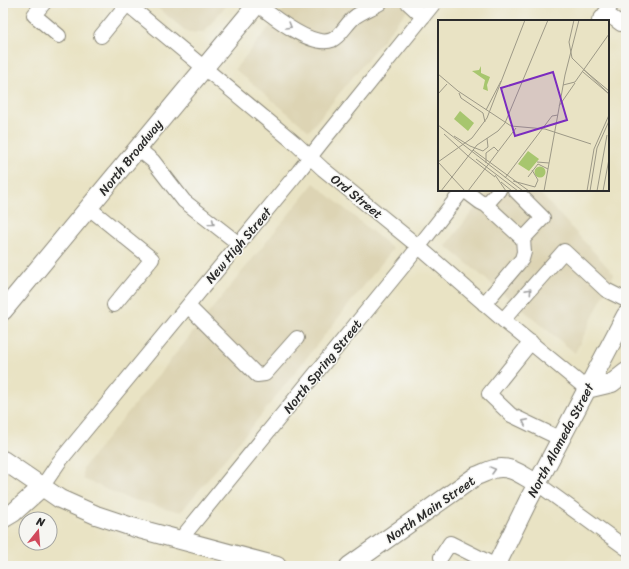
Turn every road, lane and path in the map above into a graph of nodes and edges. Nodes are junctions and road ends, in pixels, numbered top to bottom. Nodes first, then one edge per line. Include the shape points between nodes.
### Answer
1 (44, 3) edge
2 (127, 3) edge
3 (380, 3) edge
4 (408, 3) edge
5 (434, 3) edge
6 (257, 4) edge
7 (606, 12) edge
8 (423, 17) junction
9 (621, 24) dead end
10 (59, 36) dead end
11 (101, 36) dead end
12 (204, 68) junction
13 (138, 148) junction
14 (310, 157) junction
15 (462, 191) edge
16 (464, 191) edge
17 (498, 191) edge
18 (516, 191) edge
19 (486, 205) junction
20 (89, 208) junction
21 (523, 239) junction
22 (239, 244) junction
23 (419, 247) junction
24 (626, 300) edge
25 (114, 304) dead end
26 (484, 304) junction
27 (188, 306) junction
28 (3, 312) edge
29 (626, 315) edge
30 (503, 320) junction
31 (297, 338) dead end
32 (531, 342) junction
33 (626, 372) edge
34 (588, 389) junction
35 (560, 439) junction
36 (3, 460) edge
37 (538, 484) junction
38 (42, 487) junction
39 (3, 519) edge
40 (179, 541) junction
41 (626, 548) edge
42 (441, 558) dead end
43 (277, 566) edge
44 (349, 566) edge
45 (496, 566) edge

1 - 10 street via 34,15
2 - 11 street
2 - 12 street, Ord Street
6 -> 3 street via 310,39 325,42 333,39 356,16
4 - 8 street
5 - 8 street, New High Street
6 - 12 main road, North Broadway
7 - 9 street
8 - 14 street, New High Street
12 - 13 main road, North Broadway
12 - 14 street, Ord Street
13 - 20 main road, North Broadway
13 -> 22 street via 153,161 184,201
14 - 22 street, New High Street
14 - 23 street, Ord Street
15 - 23 street, North Spring Street
16 - 19 street
17 - 19 street
18 - 21 street via 543,218
19 - 21 street
20 - 25 street via 152,259
20 - 28 main road, North Broadway
21 - 26 street via 522,259
22 - 27 street, New High Street
23 - 26 street, Ord Street
23 - 40 street, North Spring Street
30 -> 24 street via 564,251 606,290
26 - 30 street, Ord Street
27 - 31 street via 257,375 265,374
27 - 38 street, New High Street via 59,462
29 - 34 main road, North Alameda Street
30 - 32 street, Ord Street
32 - 34 street, Ord Street
35 -> 32 street via 511,415 489,394
33 - 34 main road via 612,383
34 - 35 main road, North Alameda Street
35 - 37 main road, North Alameda Street
36 - 38 main road
37 - 41 street
44 -> 37 main road, North Main Street via 476,476 495,468 506,468
37 - 45 main road, North Alameda Street
38 - 39 main road
38 - 40 main road via 60,499 96,515
40 - 43 main road
42 - 45 street via 450,543

